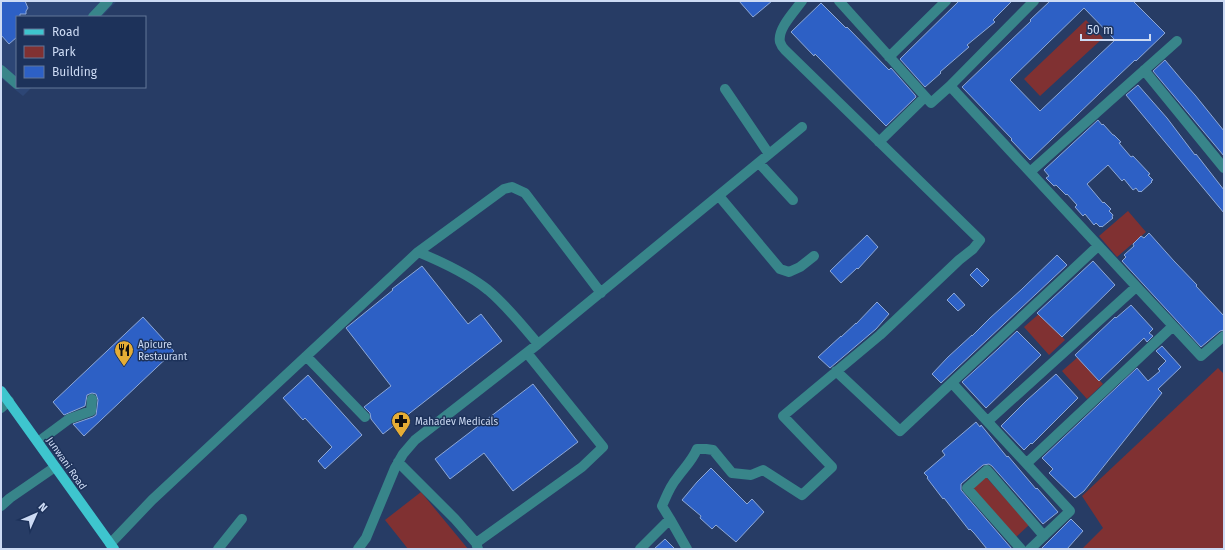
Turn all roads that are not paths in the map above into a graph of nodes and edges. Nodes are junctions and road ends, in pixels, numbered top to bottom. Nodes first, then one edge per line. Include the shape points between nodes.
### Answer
1 (108, 1) edge
2 (802, 1) edge
3 (839, 1) edge
4 (946, 1) edge
5 (1034, 1) edge
6 (94, 16) edge
7 (1177, 41) dead end
8 (889, 57) junction
9 (1, 70) edge
10 (1144, 70) junction
11 (16, 83) edge
12 (950, 86) junction
13 (725, 89) dead end
14 (925, 98) junction
15 (802, 127) dead end
16 (879, 142) junction
17 (769, 154) junction
18 (759, 163) junction
19 (1224, 168) edge
20 (1030, 172) junction
21 (719, 196) junction
22 (792, 200) dead end
23 (1098, 246) junction
24 (418, 252) junction
25 (814, 256) dead end
26 (1136, 286) junction
27 (601, 293) junction
28 (1173, 326) junction
29 (1224, 336) edge
30 (538, 344) junction
31 (527, 352) junction
32 (307, 357) junction
33 (836, 371) junction
34 (952, 382) junction
35 (1, 391) edge
36 (92, 399) dead end
37 (9, 401) junction
38 (1, 408) edge
39 (365, 417) dead end
40 (988, 422) junction
41 (38, 442) junction
42 (398, 462) junction
43 (1027, 463) junction
44 (55, 466) junction
45 (1, 506) edge
46 (242, 519) dead end
47 (670, 519) junction
48 (1044, 536) junction
49 (112, 546) edge
50 (477, 546) edge
51 (218, 549) edge
52 (358, 549) edge
53 (640, 549) edge
54 (687, 549) edge
55 (1021, 549) edge
56 (1030, 549) edge

1 - 6 street
2 - 16 street via 780,36 784,50
3 - 8 street
4 - 8 street
5 - 12 street
7 - 10 street
8 - 14 street
9 - 11 street
10 - 19 street
10 - 20 street
12 - 14 street via 931,103
12 - 20 street
13 - 17 street
14 - 16 street
15 - 17 street
16 - 33 street via 980,240 885,331
17 - 18 street
18 - 21 street
18 - 22 street
20 - 23 street
21 - 25 street via 780,269 789,272
21 - 27 street
23 - 26 street
23 - 34 street
24 - 27 street via 504,189 512,187 525,194
24 - 30 street via 443,262 487,290 512,313
24 - 32 street
26 - 28 street
26 - 40 street
27 - 30 street
28 - 29 street via 1201,356
28 - 43 street
30 - 31 street
31 - 42 street via 415,440
31 - 50 street via 602,447 582,467
32 - 39 street
32 - 49 street via 152,500
33 - 34 street via 900,431
33 - 47 street via 783,416 832,467 802,495 763,470 751,475 732,473 713,450 697,449 672,485 662,506
34 - 40 street
35 - 37 main road, Junwani Road
36 - 41 street via 93,412 69,419
37 - 38 street
37 - 41 main road, Junwani Road
40 - 43 street
41 - 44 main road, Junwani Road
42 - 50 street
42 - 52 street via 366,538
43 - 48 street via 1070,511
44 - 45 street
44 - 49 main road, Junwani Road
46 - 51 street
47 - 53 street
47 - 54 street
48 - 55 street via 987,470 967,488
48 - 56 street

